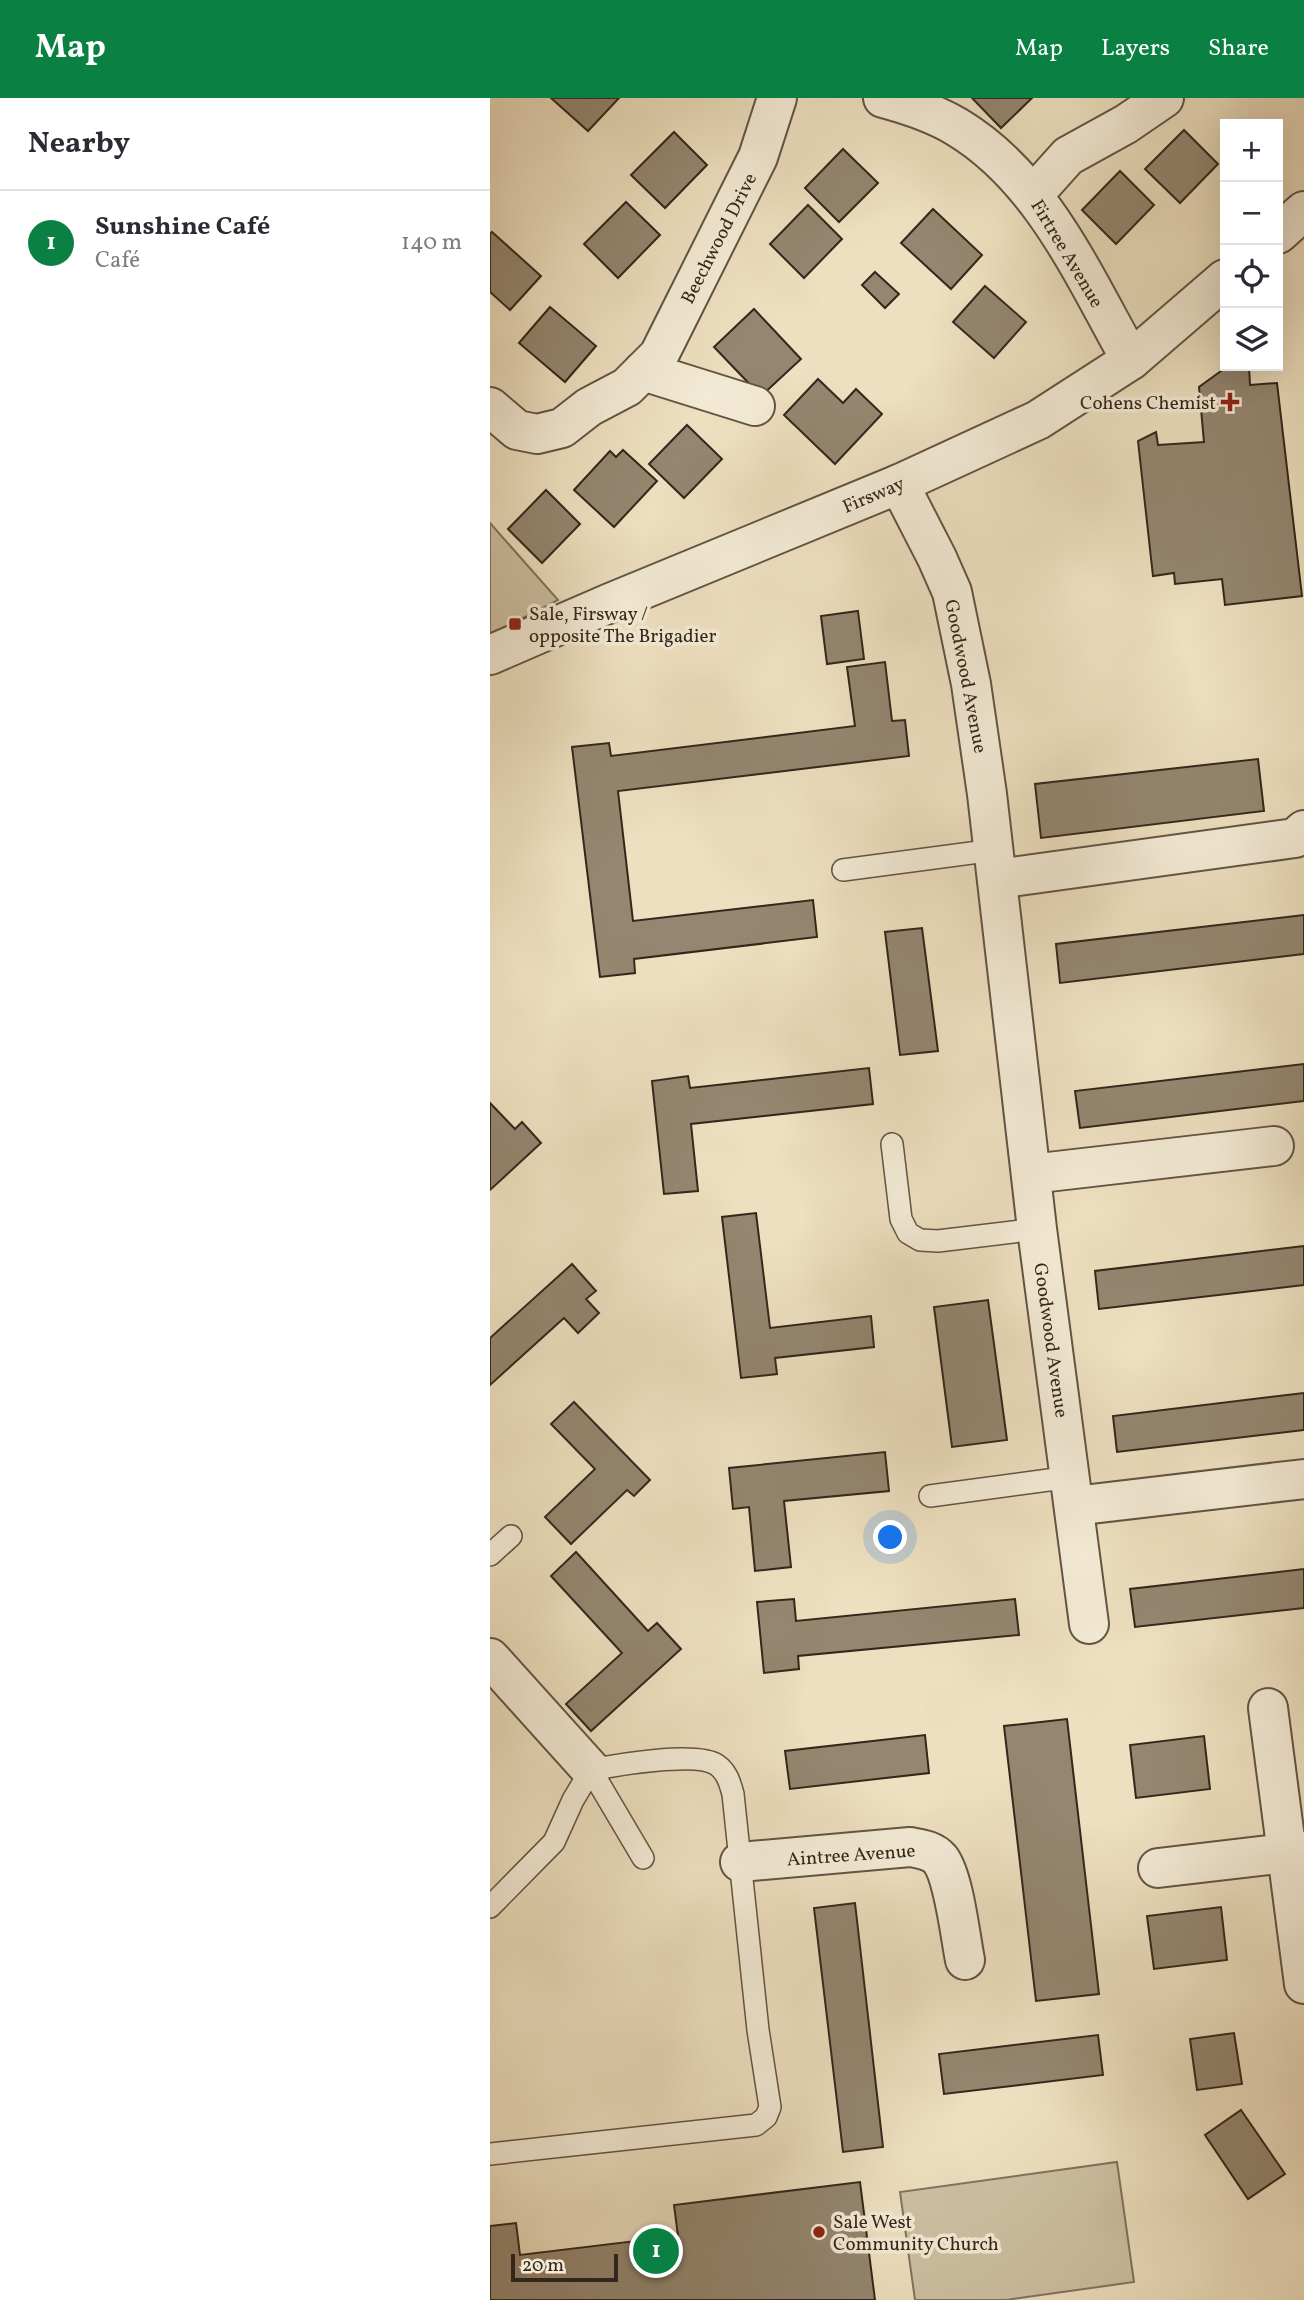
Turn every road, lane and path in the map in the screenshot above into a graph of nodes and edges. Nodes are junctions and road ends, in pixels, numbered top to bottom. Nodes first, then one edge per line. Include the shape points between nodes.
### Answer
1 (777, 98) edge
2 (883, 98) edge
3 (1153, 101) edge
4 (1033, 195) junction
5 (1304, 211) edge
6 (1283, 230) edge
7 (1220, 283) edge
8 (1131, 360) junction
9 (643, 371) junction
10 (755, 406) dead end
11 (490, 407) edge
12 (899, 484) junction
13 (490, 655) edge
14 (1304, 830) edge
15 (995, 864) junction
16 (843, 870) dead end
17 (892, 1144) dead end
18 (1274, 1146) dead end
19 (1031, 1174) junction
20 (1037, 1229) junction
21 (1304, 1479) edge
22 (1072, 1491) junction
23 (930, 1496) dead end
24 (511, 1536) dead end
25 (490, 1555) edge
26 (1089, 1624) dead end
27 (490, 1658) edge
28 (1268, 1708) dead end
29 (590, 1770) junction
30 (1295, 1852) edge
31 (643, 1858) dead end
32 (740, 1862) junction
33 (1158, 1868) dead end
34 (490, 1907) edge
35 (965, 1960) dead end
36 (1304, 1984) edge
37 (490, 2154) edge

1 - 9 street, Beechwood Drive via 758,158 659,355
2 - 4 street, Firtree Avenue via 918,108 958,128 994,155
3 - 4 street via 1126,124 1068,156
4 - 8 street, Firtree Avenue
5 - 6 street
7 - 8 street, Firsway
8 - 12 street, Firsway via 1038,420
9 - 10 street
9 - 11 street, Beechwood Drive via 627,387 562,428 537,434 517,430
12 - 13 street, Firsway
12 - 15 street, Goodwood Avenue via 952,592 971,684
14 - 15 street via 1295,838
15 - 16 lane
15 - 19 street, Goodwood Avenue
17 - 20 lane via 901,1219 908,1233 920,1240 938,1241
18 - 19 street
19 - 20 street, Goodwood Avenue
20 - 22 street, Goodwood Avenue
21 - 22 street
22 - 23 lane
22 - 26 street, Goodwood Avenue
24 - 25 lane
27 - 29 street
28 - 30 street
29 - 31 lane
29 - 32 lane via 687,1758 718,1766 728,1777 733,1794
29 - 34 lane via 554,1842
30 - 33 street
30 - 36 street
32 - 35 street, Aintree Avenue via 910,1847 927,1850 939,1858 948,1874
32 - 37 lane via 770,2107 766,2117 756,2125

